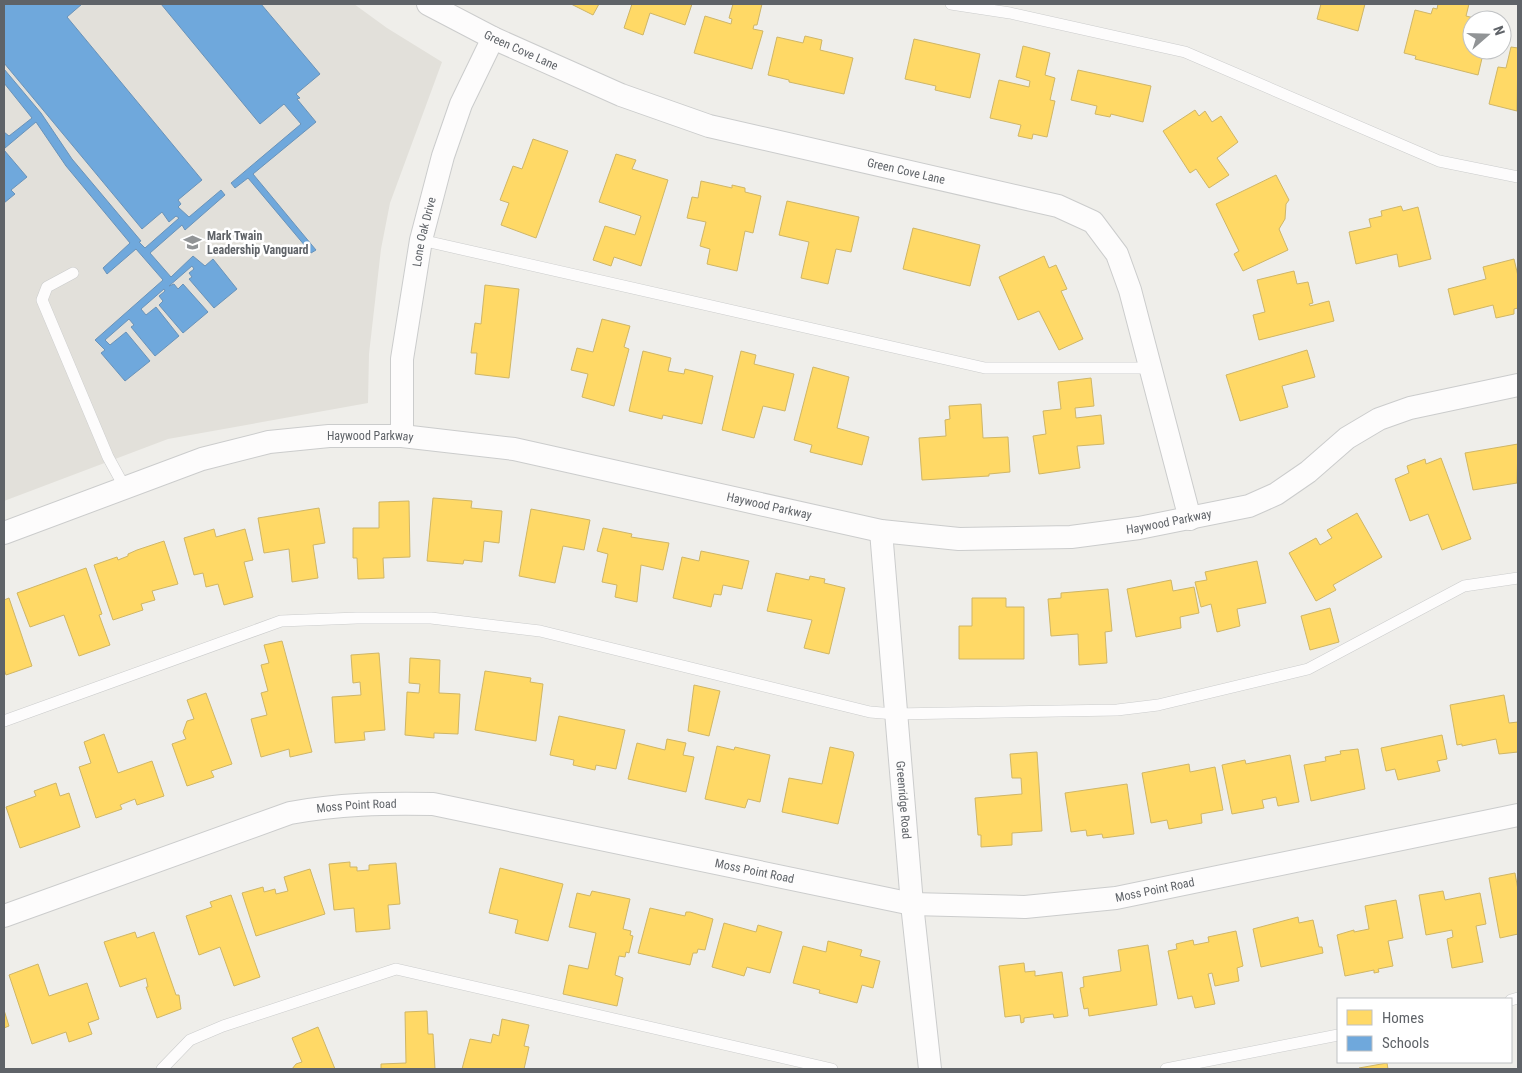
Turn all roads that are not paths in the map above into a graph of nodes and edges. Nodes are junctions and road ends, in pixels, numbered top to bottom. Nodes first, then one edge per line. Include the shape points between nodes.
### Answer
1 (428, 4) edge
2 (951, 4) edge
3 (493, 38) junction
4 (1518, 177) edge
5 (421, 240) junction
6 (73, 273) dead end
7 (1149, 368) junction
8 (1518, 385) edge
9 (402, 436) junction
10 (125, 488) junction
11 (1190, 519) junction
12 (881, 531) junction
13 (4, 533) edge
14 (1518, 578) edge
15 (895, 714) junction
16 (4, 721) edge
17 (1518, 815) edge
18 (912, 904) junction
19 (4, 916) edge
20 (1337, 1036) edge
21 (162, 1069) edge
22 (832, 1069) edge
23 (930, 1069) edge
24 (1166, 1069) edge

1 - 3 street, Green Cove Lane
2 - 4 lane via 1010,13 1185,52 1438,161
3 - 5 street, Lone Oak Drive via 461,104 443,156
3 - 7 street, Green Cove Lane via 621,95 709,126 1058,206 1092,222 1117,254 1130,290
5 - 7 lane via 985,368
5 - 9 street, Lone Oak Drive via 402,359
6 - 10 lane via 47,287 42,300 108,457
7 - 11 street, Green Cove Lane
8 - 11 street, Haywood Parkway via 1410,408 1379,419 1347,438 1308,472 1276,494 1249,506
9 - 10 street, Haywood Parkway via 329,436 269,442 202,459
9 - 12 street, Haywood Parkway via 514,449
10 - 13 street, Haywood Parkway
11 - 12 street, Haywood Parkway via 1071,537 959,539
12 - 15 street, Greenridge Road
14 - 15 lane via 1464,586 1308,669 1158,705 1117,710
15 - 16 lane via 870,712 540,631 430,618 357,618 281,622
15 - 18 street, Greenridge Road
17 - 18 street, Moss Point Road via 1116,898 1026,907
18 - 19 street, Moss Point Road via 481,813 433,804 384,803 328,806 290,813
18 - 23 street, Greenridge Road
20 - 24 lane
21 - 22 lane via 190,1040 396,969

